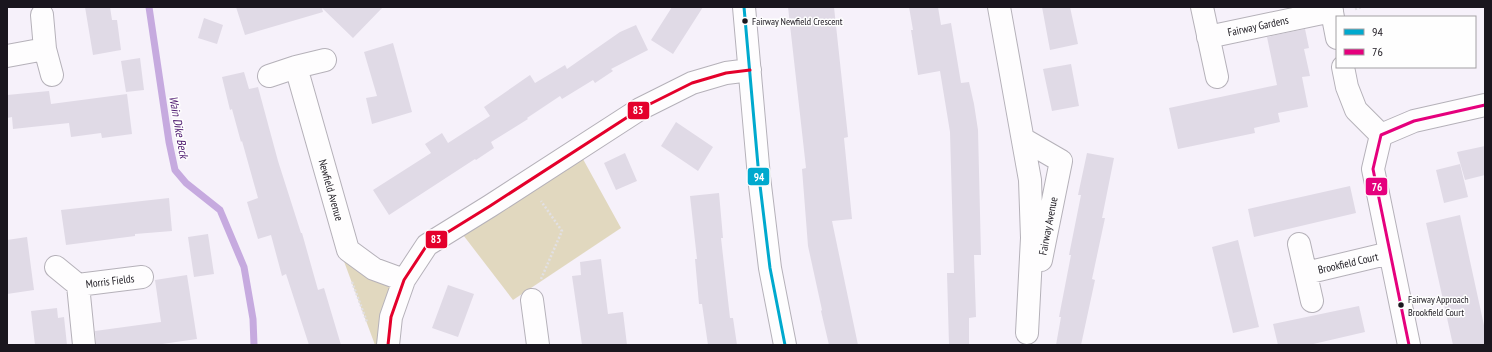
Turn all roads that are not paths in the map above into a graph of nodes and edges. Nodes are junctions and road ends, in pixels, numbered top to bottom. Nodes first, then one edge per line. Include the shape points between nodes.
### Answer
1 (744, 7) edge
2 (999, 7) edge
3 (1202, 7) edge
4 (1331, 9) edge
5 (42, 15) dead end
6 (1336, 33) edge
7 (1208, 37) junction
8 (45, 49) junction
9 (7, 56) edge
10 (325, 60) dead end
11 (296, 67) junction
12 (1343, 68) edge
13 (750, 70) junction
14 (52, 75) dead end
15 (269, 76) dead end
16 (1218, 77) dead end
17 (1485, 105) edge
18 (1381, 135) junction
19 (1023, 139) junction
20 (1299, 244) dead end
21 (1390, 253) junction
22 (56, 267) dead end
23 (1306, 273) junction
24 (142, 277) dead end
25 (404, 280) junction
26 (78, 285) junction
27 (532, 300) road end
28 (1312, 300) dead end
29 (1026, 339) edge
30 (84, 345) edge
31 (388, 345) edge
32 (538, 345) edge
33 (785, 345) edge
34 (1409, 345) edge

1 - 13 street
2 - 19 street, Fairway Avenue
3 - 7 street
4 - 6 street
4 - 7 street, Fairway Gardens
5 - 8 street
7 - 16 street
8 - 9 street
8 - 14 street
10 - 11 street
11 - 15 street
11 - 25 street, Newfield Avenue via 348,250 374,269
12 - 18 street via 1356,110
13 - 25 street via 726,73 692,83 640,109 427,244
13 - 33 street via 770,268
17 - 18 street via 1414,121
18 - 21 street via 1373,169
19 - 29 street, Fairway Avenue via 1030,180 1032,231
19 - 29 street, Fairway Avenue via 1061,161
20 - 23 street, Brookfield Court
21 - 23 street, Brookfield Court
21 - 34 street
22 - 26 street, Morris Fields
23 - 28 street, Brookfield Court
24 - 26 street, Morris Fields
25 - 31 street via 391,317
26 - 30 street, Morris Fields
27 - 32 street

